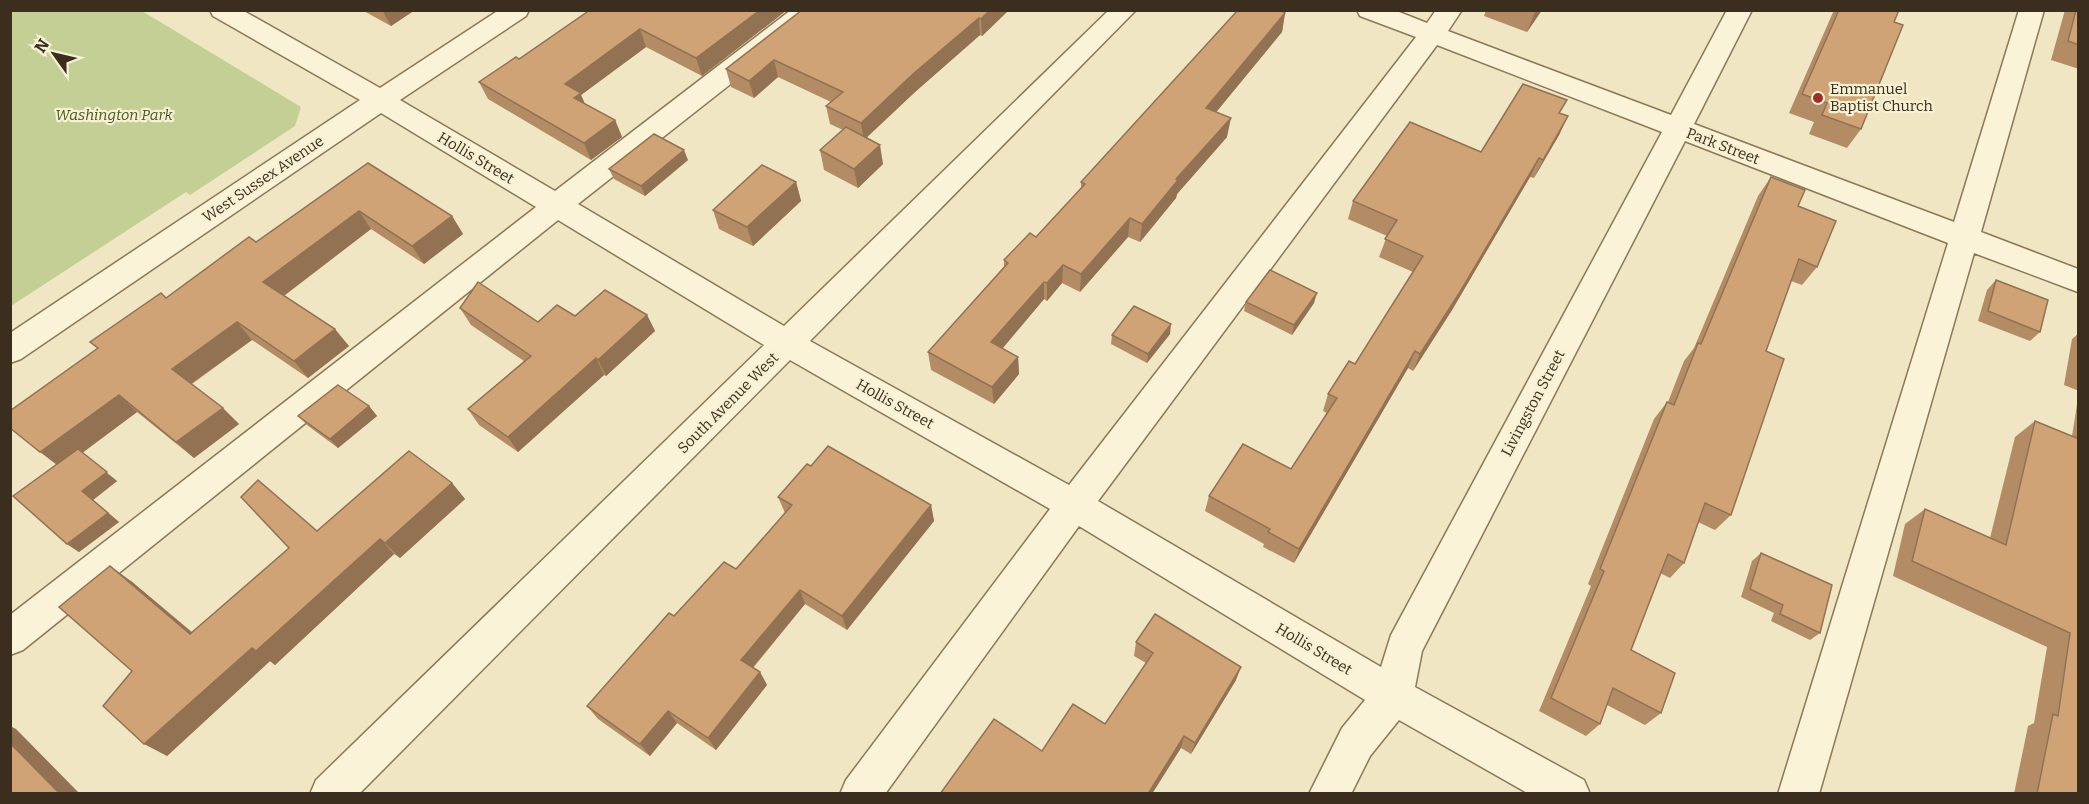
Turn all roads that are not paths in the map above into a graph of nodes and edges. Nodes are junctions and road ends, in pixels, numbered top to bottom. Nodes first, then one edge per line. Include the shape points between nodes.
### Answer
1 (517, 10) edge
2 (808, 10) edge
3 (1124, 10) edge
4 (1369, 10) edge
5 (1740, 10) edge
6 (2032, 10) edge
7 (228, 12) edge
8 (1441, 23) edge
9 (380, 100) junction
10 (1676, 129) junction
11 (556, 206) junction
12 (1966, 237) junction
13 (2079, 281) edge
14 (788, 344) junction
15 (10, 350) edge
16 (1074, 505) junction
17 (10, 638) edge
18 (1394, 696) junction
19 (330, 794) edge
20 (860, 794) edge
21 (1329, 794) edge
22 (1570, 794) edge
23 (1798, 794) edge

1 - 9 street, West Sussex Avenue
2 - 11 street
3 - 14 street, South Avenue West
4 - 8 street, Park Street
5 - 10 street, Livingston Street
6 - 12 street
7 - 9 street, Hollis Street
8 - 10 street, Park Street
8 - 16 street
9 - 11 street, Hollis Street
9 - 15 street, West Sussex Avenue
10 - 12 street, Park Street
10 - 18 street, Livingston Street via 1404,648
11 - 14 street, Hollis Street
11 - 17 street
12 - 13 street, Park Street
12 - 23 street
14 - 16 street, Hollis Street
14 - 19 street, South Avenue West
16 - 18 street, Hollis Street
16 - 20 street
18 - 21 street, Livingston Street via 1356,742
18 - 22 street, Hollis Street

